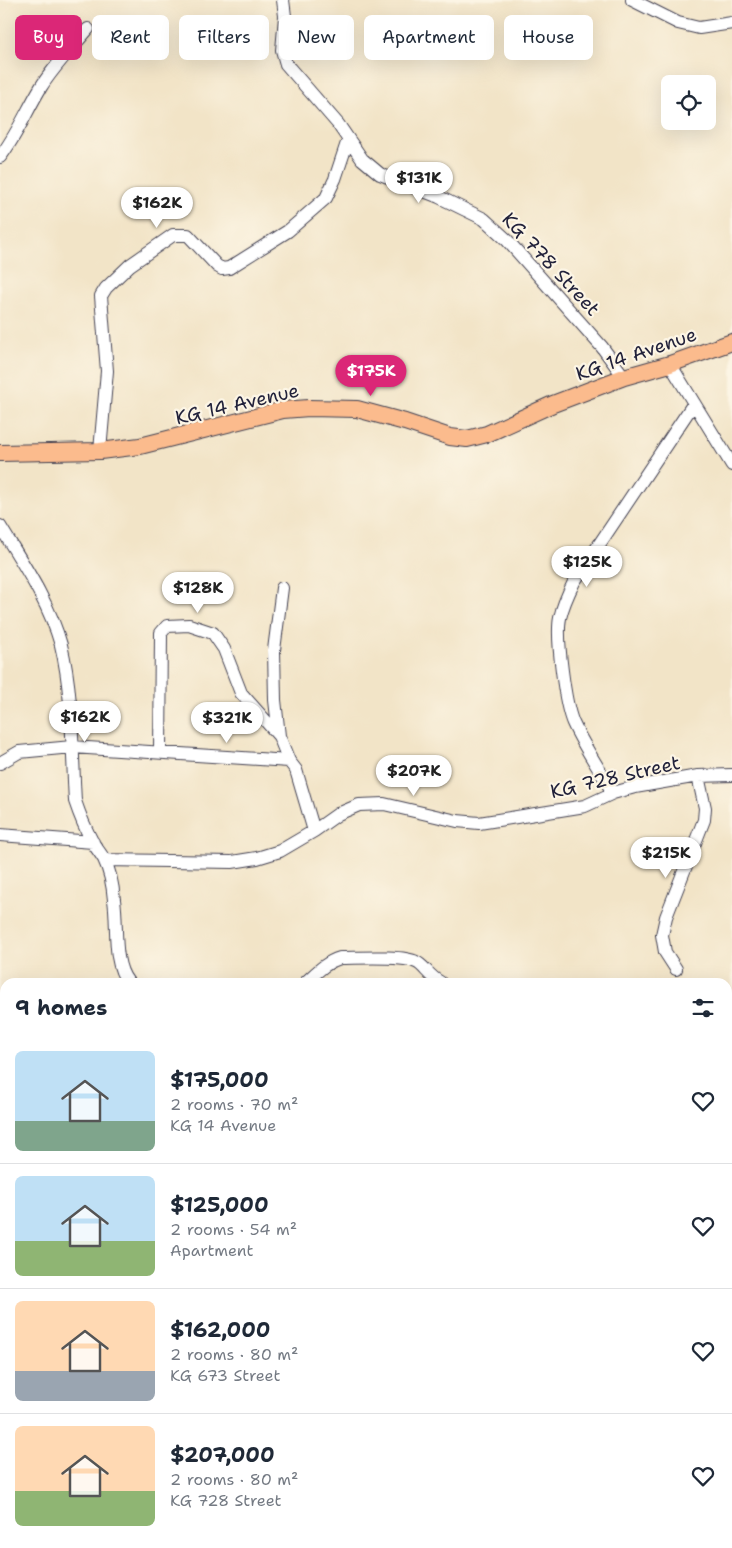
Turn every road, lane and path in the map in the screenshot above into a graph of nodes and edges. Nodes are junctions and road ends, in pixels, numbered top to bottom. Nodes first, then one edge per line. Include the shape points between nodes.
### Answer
1 (283, 0) edge
2 (632, 0) edge
3 (732, 23) edge
4 (88, 29) dead end
5 (348, 140) junction
6 (0, 157) edge
7 (732, 342) edge
8 (670, 364) junction
9 (624, 377) junction
10 (694, 403) junction
11 (100, 451) junction
12 (0, 453) edge
13 (732, 465) edge
14 (0, 526) edge
15 (282, 588) dead end
16 (278, 736) junction
17 (72, 747) junction
18 (160, 753) junction
19 (289, 761) junction
20 (0, 763) edge
21 (732, 775) edge
22 (698, 776) junction
23 (613, 793) junction
24 (314, 831) junction
25 (0, 835) edge
26 (93, 842) junction
27 (104, 860) junction
28 (676, 969) dead end
29 (124, 978) edge
30 (310, 978) edge
31 (433, 978) edge

1 - 5 street, KG 778 Street via 282,50 286,64 320,101
2 - 3 street via 678,23 699,28
4 - 6 street via 41,86 13,140
5 - 9 street, KG 778 Street via 362,159 380,174 484,219 596,340
5 - 11 street via 326,198 288,231 229,268 217,266 188,235 173,235 130,265 106,288 101,296 107,371
7 - 8 main road, KG 14 Avenue
8 - 9 main road, KG 14 Avenue
8 - 10 street
9 - 11 main road, KG 14 Avenue via 487,434 467,439 450,437 357,409 309,408 283,410 140,446
10 - 13 street
10 - 23 street via 574,582 564,600 559,620 559,646 572,722
11 - 12 main road, KG 14 Avenue
14 - 17 street via 36,587 61,644 68,680
15 - 16 street via 274,650
16 - 18 street via 241,693 224,649 213,633 189,625 167,626 161,633
16 - 19 street
17 - 18 street
17 - 20 street via 19,752
17 - 26 street via 75,801
18 - 19 street
19 - 24 street via 296,770
21 - 22 street, KG 728 Street
22 - 23 street, KG 728 Street
22 - 28 street via 705,808 704,820 666,917 662,936 665,952
23 - 24 street, KG 728 Street via 585,806 479,823 384,804 359,805 338,814
24 - 27 street, KG 728 Street via 280,851 232,862
25 - 26 street
26 - 27 street
27 - 29 street via 114,900 118,958
30 - 31 street via 332,960 340,958 411,960

